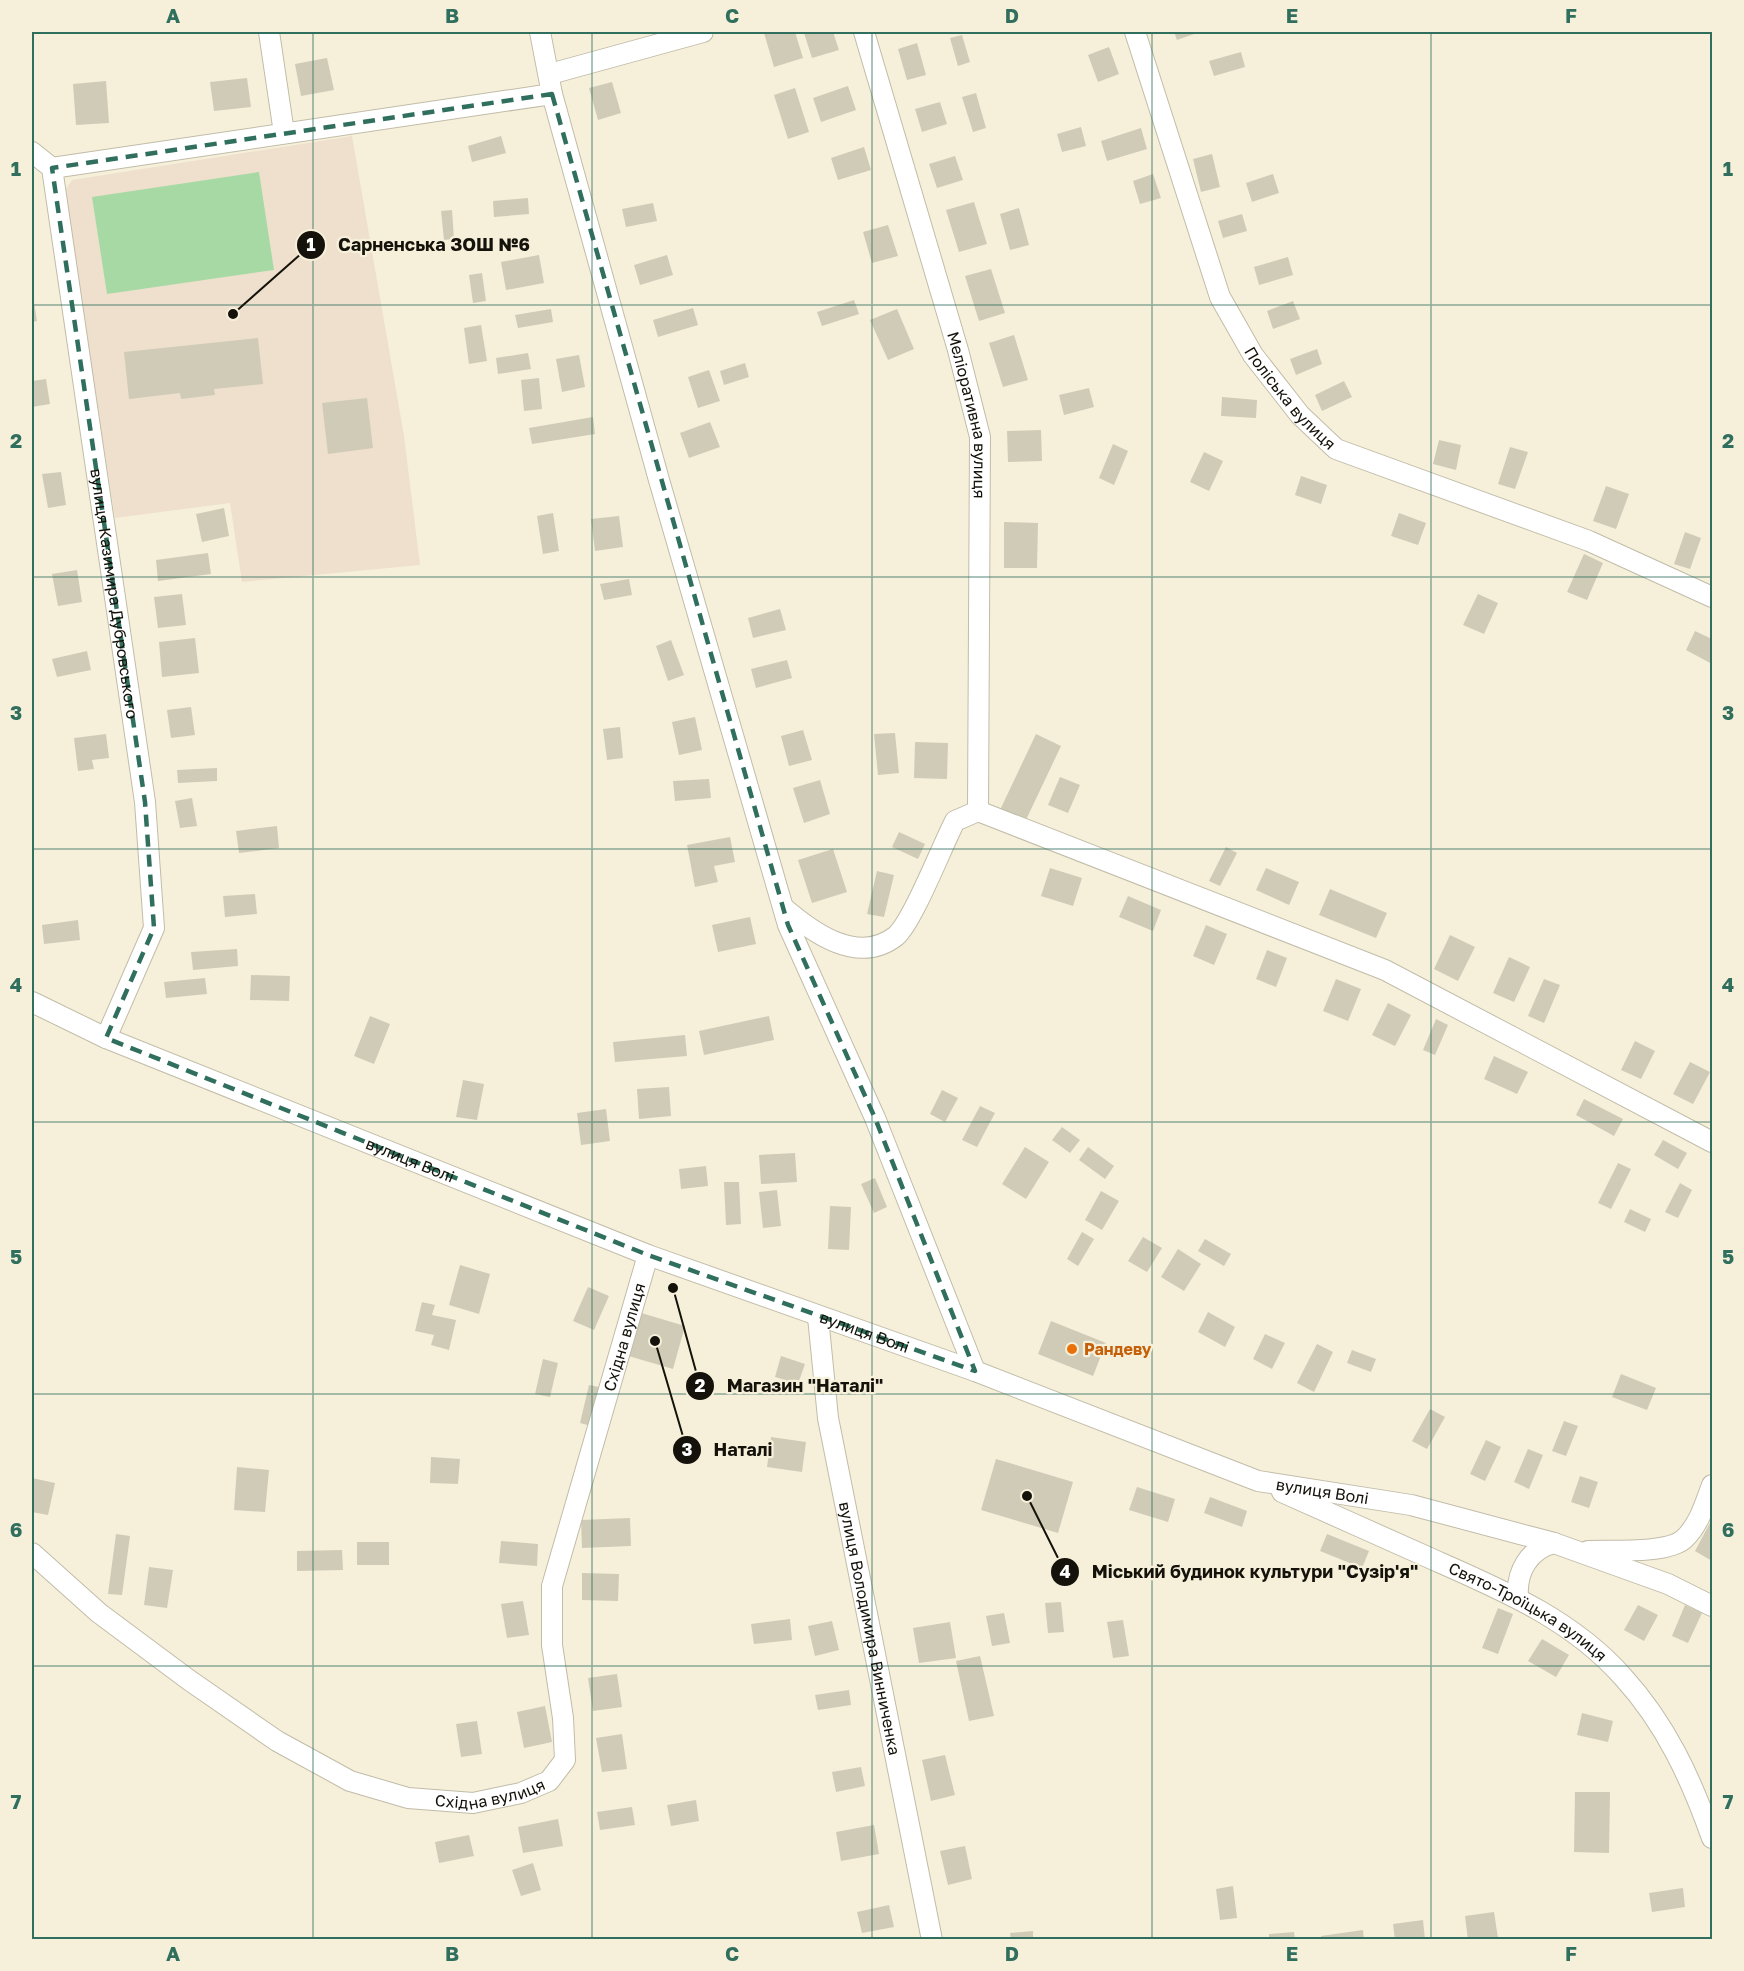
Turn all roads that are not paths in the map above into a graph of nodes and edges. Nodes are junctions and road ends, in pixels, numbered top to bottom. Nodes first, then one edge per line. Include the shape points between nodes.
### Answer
1 (269, 32) edge
2 (540, 32) edge
3 (704, 32) edge
4 (864, 32) edge
5 (1135, 32) edge
6 (550, 74) junction
7 (552, 94) junction
8 (284, 133) junction
9 (32, 152) edge
10 (52, 168) junction
11 (1713, 597) edge
12 (978, 811) junction
13 (783, 908) junction
14 (32, 1002) edge
15 (106, 1038) junction
16 (1713, 1142) edge
17 (648, 1255) junction
18 (818, 1317) junction
19 (975, 1371) junction
20 (1258, 1481) junction
21 (1713, 1485) edge
22 (1554, 1543) junction
23 (1576, 1551) junction
24 (32, 1553) edge
25 (1518, 1597) junction
26 (1713, 1606) edge
27 (1713, 1838) edge
28 (932, 1940) edge

1 - 8 street
2 - 6 street
3 - 6 street
4 - 12 street, Меліоративна вулиця via 980,437
5 - 11 street, Поліська вулиця via 1220,297 1252,355 1300,415 1336,449 1589,541
6 - 7 street
7 - 8 street
7 - 13 street
8 - 10 street
9 - 10 street
10 - 15 street, вулиця Казимира Дубровського via 145,802 154,928
12 - 13 street via 955,821 909,917 895,936 872,946 854,947 810,930
12 - 16 street via 1385,970
13 - 19 street via 875,1118
14 - 15 street, вулиця Волі
15 - 17 street, вулиця Волі
17 - 18 street, вулиця Волі
17 - 24 street, Східна вулиця via 552,1586 552,1645 565,1761 549,1781 521,1793 473,1803 408,1798 350,1780 277,1741 189,1680 99,1613
18 - 19 street, вулиця Волі
18 - 28 street, вулиця Володимира Винниченка via 828,1418
19 - 20 street, вулиця Волі
20 - 22 street, вулиця Волі via 1411,1505
20 - 25 street, Свято-Троїцька вулиця
21 - 23 street via 1696,1524 1683,1540 1661,1548
22 - 23 street, вулиця Волі
22 - 25 street via 1539,1547 1521,1570
23 - 26 street, вулиця Волі via 1668,1584
25 - 27 street, Свято-Троїцька вулиця via 1580,1637 1623,1676 1660,1725 1692,1780

